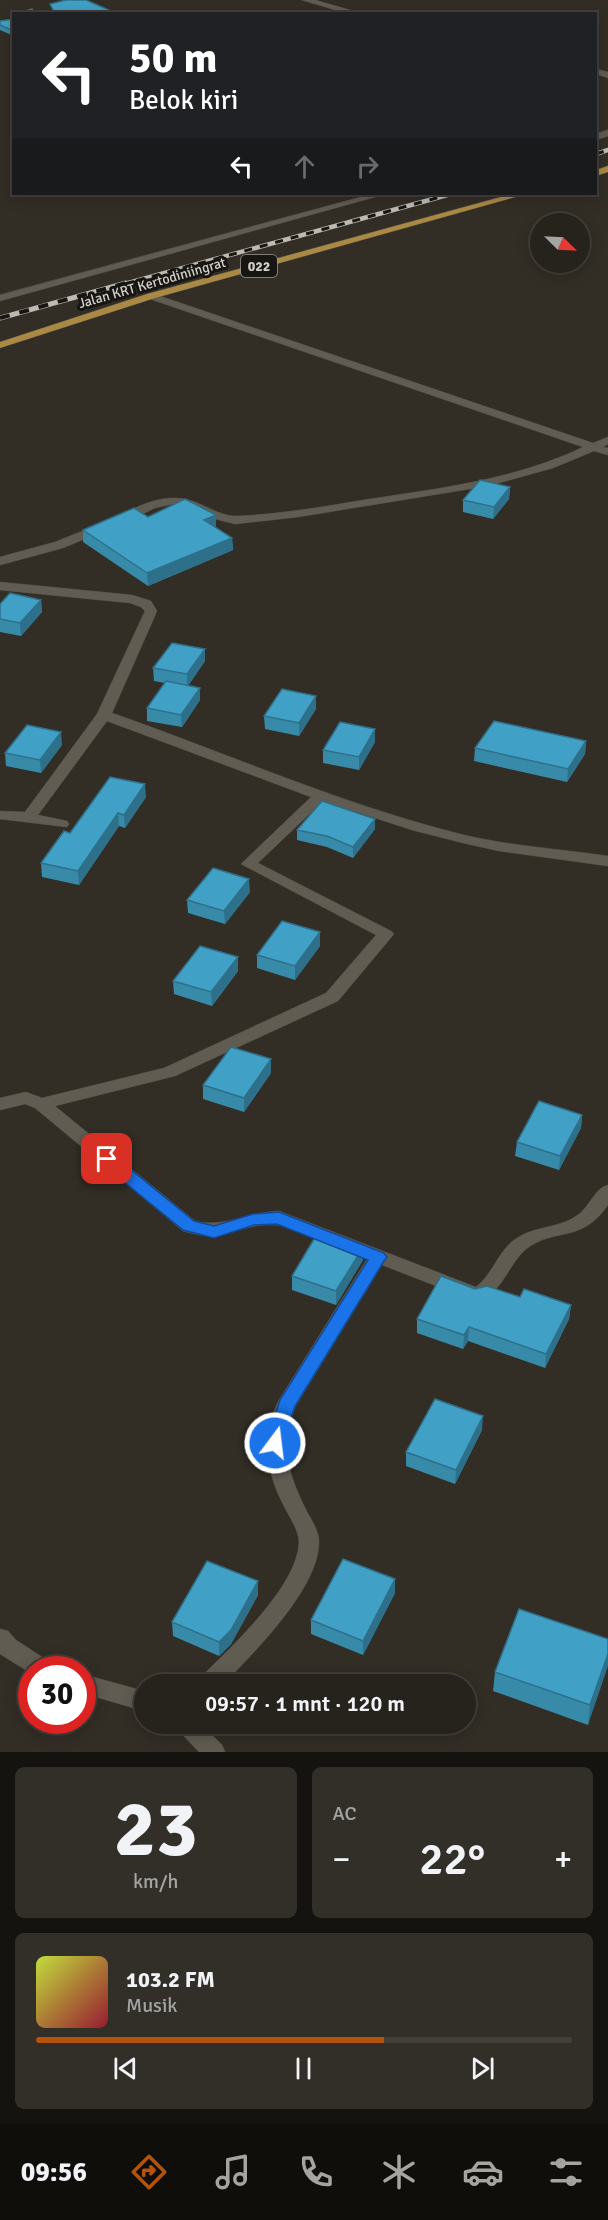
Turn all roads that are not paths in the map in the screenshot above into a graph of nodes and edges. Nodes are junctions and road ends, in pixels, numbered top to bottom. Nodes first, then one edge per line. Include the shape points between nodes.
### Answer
1 (306, 0) edge
2 (352, 12) edge
3 (377, 195) edge
4 (517, 195) edge
5 (151, 296) junction
6 (0, 298) edge
7 (0, 345) edge
8 (608, 440) edge
9 (595, 447) junction
10 (608, 452) edge
11 (0, 561) edge
12 (0, 586) edge
13 (104, 715) junction
14 (321, 795) junction
15 (0, 815) edge
16 (29, 817) junction
17 (62, 824) dead end
18 (607, 859) edge
19 (0, 1104) edge
20 (41, 1104) junction
21 (608, 1191) edge
22 (378, 1257) junction
23 (0, 1638) edge
24 (22, 1656) edge
25 (219, 1674) edge
26 (96, 1687) edge
27 (134, 1698) edge
28 (197, 1734) edge
29 (214, 1752) edge

1 - 2 street
3 - 6 street
4 - 5 main road, Jalan KRT Kertodiniingrat / 022
5 - 7 main road, Jalan KRT Kertodiniingrat / 022
5 - 9 street
8 - 9 street
9 - 10 street
9 - 11 street via 500,480 281,515 226,519 182,501 155,504 59,545
12 - 13 street via 111,596 146,604 151,611 148,621
13 - 14 street via 195,745
13 - 16 street
14 - 18 street via 463,839
14 - 20 street via 248,864 386,934 332,997 169,1072
15 - 16 street
16 - 17 street
19 - 20 street via 27,1098
20 - 22 street via 189,1226 214,1232 253,1220 279,1218
21 - 22 street via 596,1211 581,1225 520,1245 482,1293 466,1291
22 - 25 street via 278,1424 276,1465 310,1542 303,1565 287,1596
23 - 24 street
26 - 27 street
28 - 29 street

